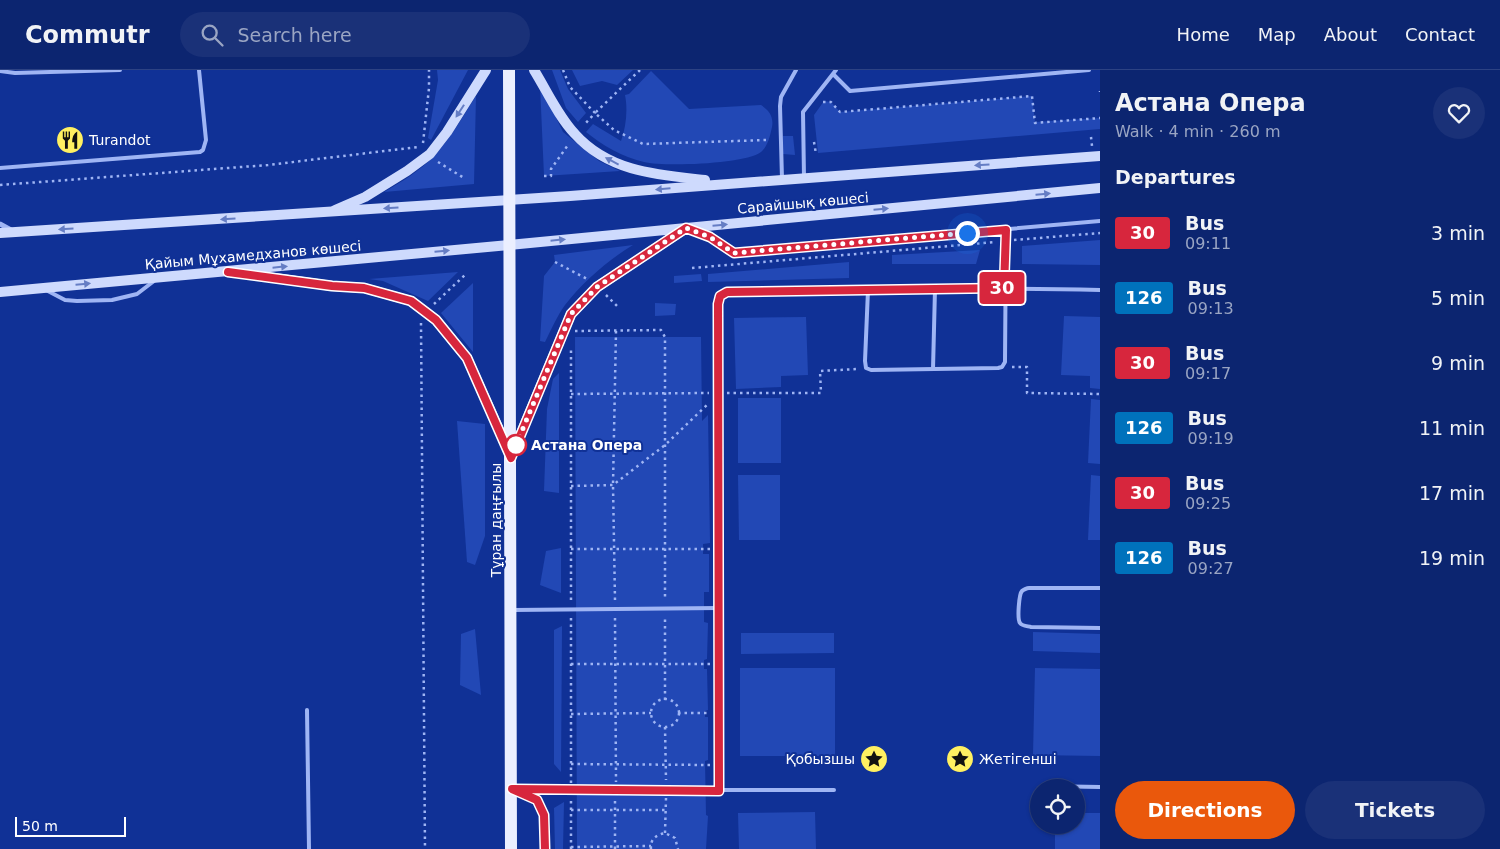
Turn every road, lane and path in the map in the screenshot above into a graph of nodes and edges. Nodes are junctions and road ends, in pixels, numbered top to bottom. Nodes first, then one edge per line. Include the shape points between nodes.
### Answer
1 (0, 70) edge
2 (120, 70) edge
3 (199, 70) edge
4 (429, 70) edge
5 (486, 70) edge
6 (509, 70) edge
7 (534, 70) edge
8 (563, 70) edge
9 (640, 70) edge
10 (796, 70) edge
11 (1089, 70) edge
12 (102, 71) edge
13 (835, 72) edge
14 (819, 108) dead end
15 (594, 113) junction
16 (1100, 118) edge
17 (581, 128) dead end
18 (571, 140) dead end
19 (766, 140) dead end
20 (814, 140) dead end
21 (816, 154) dead end
22 (1100, 156) edge
23 (433, 157) dead end
24 (0, 168) edge
25 (544, 176) dead end
26 (464, 178) dead end
27 (804, 178) junction
28 (782, 180) junction
29 (728, 183) junction
30 (0, 185) edge
31 (1100, 188) edge
32 (509, 200) junction
33 (327, 213) junction
34 (1100, 221) edge
35 (0, 224) edge
36 (686, 228) junction
37 (1006, 230) junction
38 (14, 232) junction
39 (0, 233) edge
40 (1100, 233) edge
41 (1006, 241) junction
42 (509, 245) junction
43 (555, 262) dead end
44 (692, 268) dead end
45 (228, 272) junction
46 (467, 273) dead end
47 (158, 277) junction
48 (589, 280) dead end
49 (42, 288) junction
50 (1004, 288) junction
51 (935, 289) junction
52 (868, 290) junction
53 (1100, 290) edge
54 (601, 291) dead end
55 (2, 294) edge
56 (432, 306) dead end
57 (618, 307) dead end
58 (421, 321) dead end
59 (616, 331) junction
60 (571, 332) dead end
61 (571, 341) dead end
62 (1002, 367) junction
63 (866, 368) junction
64 (933, 369) junction
65 (616, 393) junction
66 (718, 393) junction
67 (571, 394) junction
68 (665, 394) junction
69 (1100, 394) edge
70 (665, 445) junction
71 (511, 458) junction
72 (613, 485) junction
73 (571, 486) junction
74 (571, 549) junction
75 (616, 549) junction
76 (665, 549) junction
77 (719, 549) junction
78 (1100, 588) edge
79 (719, 608) junction
80 (616, 609) junction
81 (665, 609) junction
82 (511, 610) junction
83 (571, 610) junction
84 (1100, 628) edge
85 (571, 664) junction
86 (665, 664) junction
87 (719, 664) junction
88 (616, 665) junction
89 (665, 700) junction
90 (307, 710) dead end
91 (651, 713) junction
92 (678, 713) junction
93 (719, 713) junction
94 (571, 714) junction
95 (616, 714) junction
96 (571, 764) junction
97 (616, 764) junction
98 (719, 765) junction
99 (1085, 787) edge
100 (1100, 787) edge
101 (512, 789) junction
102 (571, 790) junction
103 (616, 790) junction
104 (834, 790) dead end
105 (719, 791) junction
106 (615, 809) junction
107 (571, 810) junction
108 (666, 810) dead end
109 (571, 848) edge
110 (615, 848) edge
111 (651, 848) edge
112 (309, 849) edge
113 (425, 849) edge
114 (511, 849) edge
115 (545, 849) edge
116 (678, 849) edge

1 - 12 lane via 15,73
2 - 12 lane
3 - 24 lane via 206,140 203,150
4 - 30 path via 422,147 268,166
5 -> 33 main road via 430,154 365,197
6 - 32 main road, Тұран даңғылы
29 -> 7 main road via 648,174 617,164 575,134
8 - 15 path via 570,87
9 - 15 path
10 - 28 lane via 781,97
11 - 13 lane via 850,91
13 - 27 lane via 803,112
14 - 16 path via 824,101 831,102 840,112 1032,96 1035,122
15 - 17 path
15 - 19 path via 614,130 643,144
18 - 25 path via 551,169 551,176
20 - 21 path
22 -> 27 main road, Сарайшық көшесі
23 - 26 path
27 - 28 main road, Сарайшық көшесі
28 - 29 main road, Сарайшық көшесі
29 -> 32 main road, Сарайшық көшесі
36 -> 31 main road, Сарайшық көшесі
32 -> 33 main road
32 - 42 main road, Тұран даңғылы
33 -> 38 main road
34 - 37 lane
35 - 38 street
36 - 37 lane via 710,237 734,253
42 -> 36 main road, Сарайшық көшесі
36 - 71 main road via 602,283 571,314
37 - 41 lane
38 - 39 main road
40 - 41 path
41 - 44 path
41 - 50 lane
45 -> 42 main road, Қайым Мұхамедханов көшесі
42 - 71 main road, Тұран даңғылы
43 - 48 path
45 - 47 main road, Қайым Мұхамедханов көшесі
45 - 71 main road via 364,288 411,301 436,320 467,358
46 - 56 path
49 -> 47 main road, Қайым Мұхамедханов көшесі
47 - 49 lane via 137,294 112,300 65,300
49 - 55 main road, Қайым Мұхамедханов көшесі
50 - 51 lane
50 - 53 lane
50 - 62 lane
51 - 52 lane
51 - 64 lane
52 - 63 lane
52 - 66 lane via 727,292 720,296
54 - 57 path
58 - 113 path
59 - 60 path
59 - 65 path
59 - 68 path via 661,330 664,333
61 - 67 path
62 - 64 lane
62 - 69 path via 1027,367 1027,393
63 - 64 lane
63 - 66 path via 820,371 821,393
65 - 67 path
65 - 68 path
65 - 72 path
66 - 68 path
66 - 70 path
66 - 77 lane
67 - 73 path
68 - 70 path
70 - 72 path
70 - 76 path
71 - 82 main road, Тұран даңғылы
72 - 73 path
72 - 75 path
73 - 74 path
74 - 75 path
74 - 83 path
75 - 76 path
75 - 80 path
76 - 77 path
76 - 81 path
77 - 79 lane
78 - 84 lane via 1022,590 1018,618 1024,626 1031,627
79 - 81 lane
79 - 87 lane
80 - 81 lane
80 - 83 lane
80 - 88 path
81 - 86 path
82 - 83 lane
82 - 101 main road, Тұран даңғылы
83 - 85 path
85 - 88 path
85 - 94 path
86 - 87 path
86 - 88 path
86 - 89 path
87 - 93 lane
88 - 95 path
89 - 91 path via 655,704
89 - 92 path via 674,704
90 - 112 lane
91 - 92 path via 655,723 665,727 674,723
91 - 95 path
92 - 93 path
93 - 98 lane
94 - 95 path
94 - 96 path
95 - 97 path
96 - 97 path
96 - 102 path
97 - 98 path
97 - 103 path
98 - 105 lane
99 - 100 lane
101 - 102 lane
101 - 114 main road, Тұран даңғылы
101 - 115 lane via 537,800 544,815
102 - 103 lane
102 - 107 path
103 - 105 lane
103 - 106 path
104 - 105 lane
106 - 107 path
106 - 108 path
106 - 110 path
107 - 109 path
109 - 110 path
110 - 111 path
111 - 116 path via 656,837 665,833 675,838

